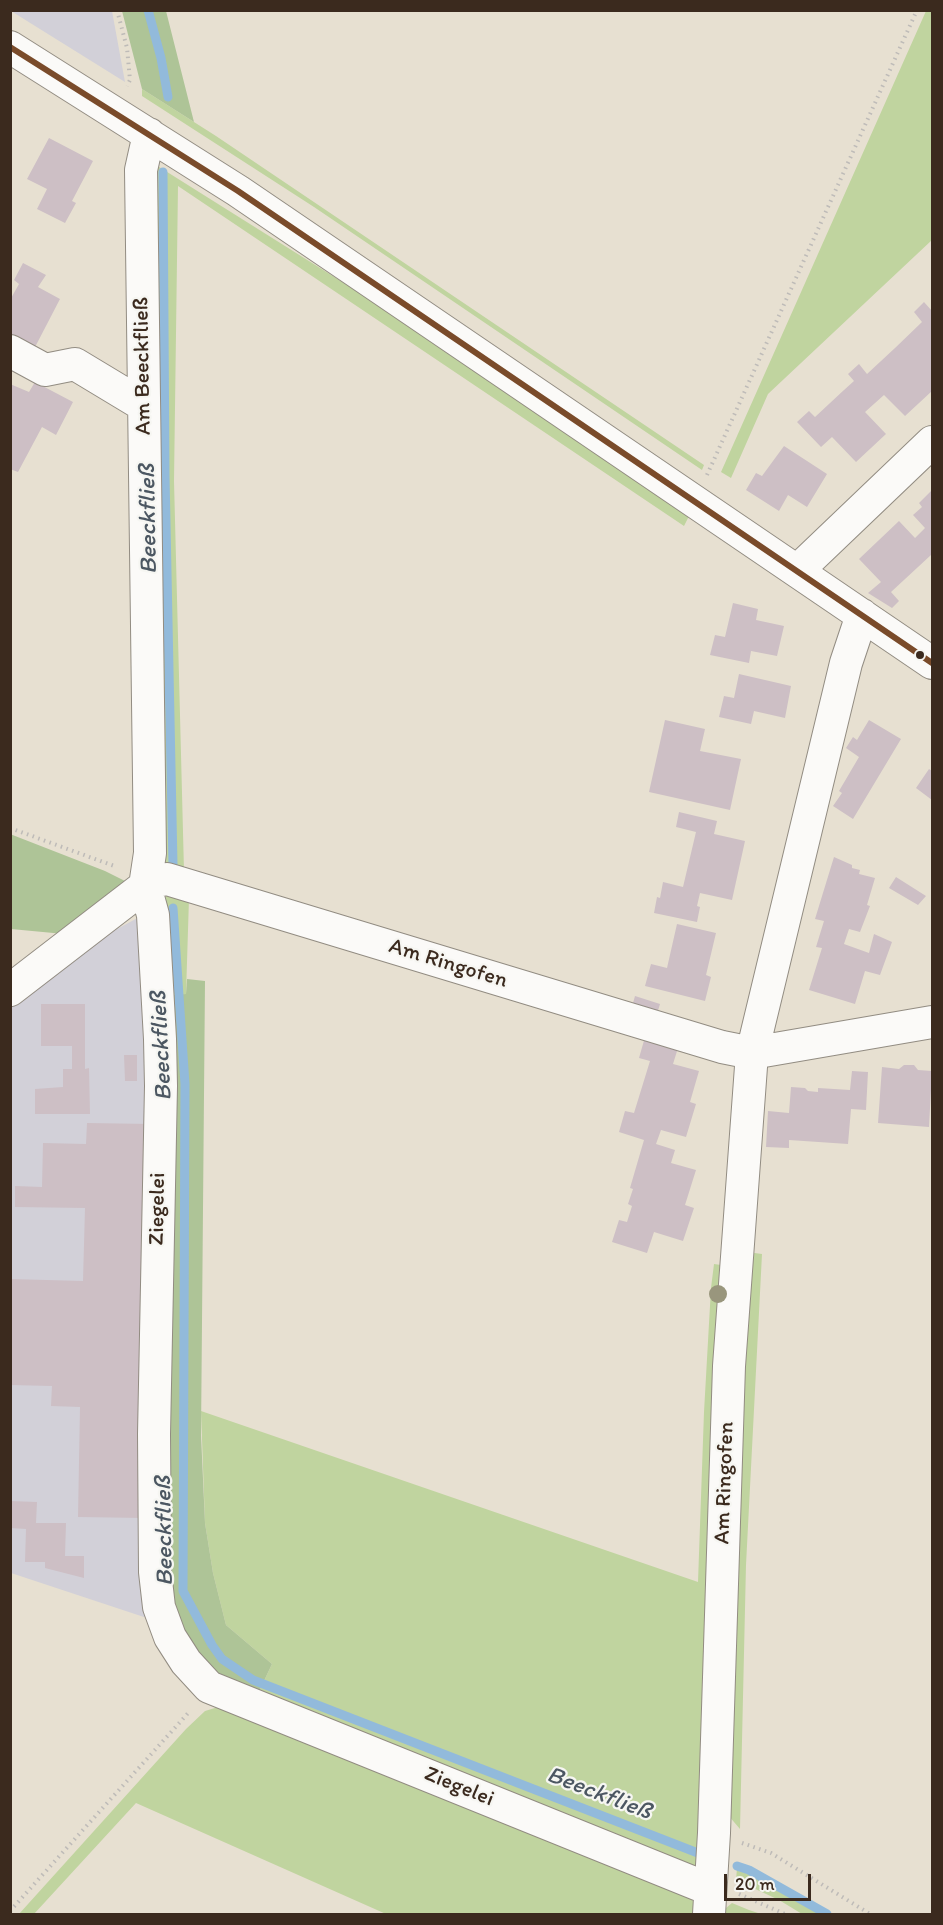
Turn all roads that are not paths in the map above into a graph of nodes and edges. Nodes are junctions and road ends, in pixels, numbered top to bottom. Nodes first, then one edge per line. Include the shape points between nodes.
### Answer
1 (10, 47) edge
2 (149, 134) junction
3 (10, 351) edge
4 (143, 405) junction
5 (933, 442) edge
6 (796, 571) junction
7 (862, 615) junction
8 (933, 663) edge
9 (145, 886) junction
10 (10, 990) edge
11 (933, 1023) edge
12 (752, 1053) junction
13 (709, 1902) edge

1 - 2 street
2 - 4 street, Am Beeckfließ via 141,170
2 - 6 street
3 - 4 street via 45,370 75,364
4 - 9 street, Am Beeckfließ via 150,853
5 - 6 street
6 - 7 street
7 - 8 street
7 - 12 street, Am Ringofen via 846,663
9 - 10 street
9 - 12 street, Am Ringofen via 167,879
9 - 13 street, Ziegelei via 153,915 161,1051 155,1572 159,1607 171,1637 208,1687
11 - 12 street, Am Ringofen
12 - 13 street, Am Ringofen via 729,1366

